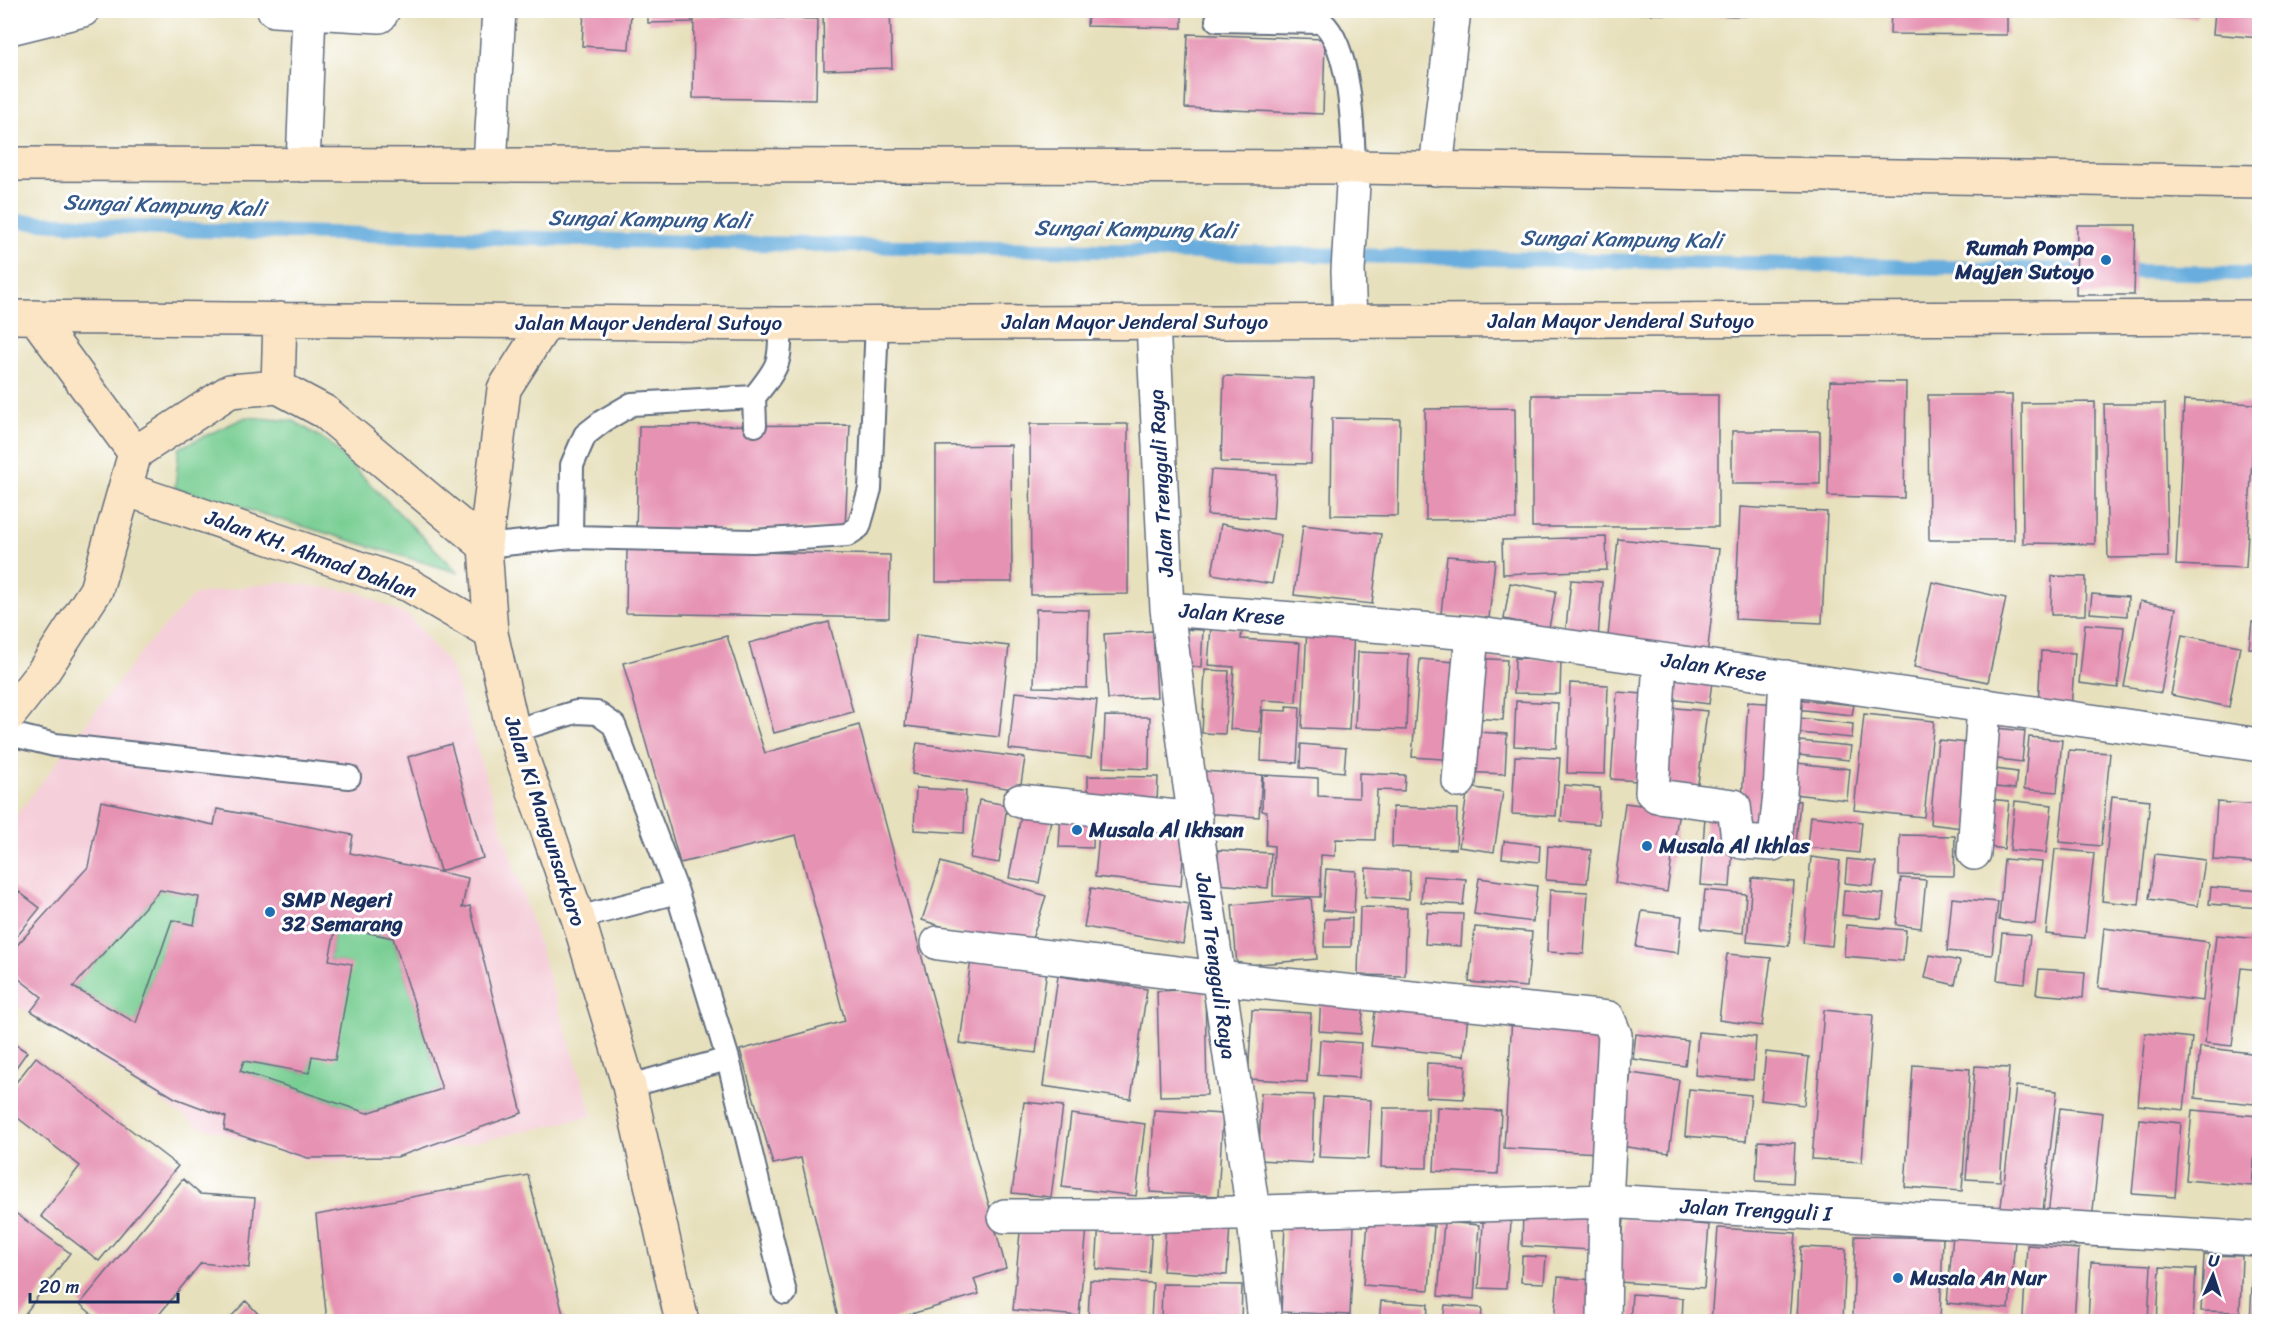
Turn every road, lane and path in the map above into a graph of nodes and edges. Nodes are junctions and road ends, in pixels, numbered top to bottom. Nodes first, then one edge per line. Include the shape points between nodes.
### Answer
1 (82, 10) edge
2 (274, 10) edge
3 (383, 10) edge
4 (499, 10) edge
5 (1454, 10) edge
6 (309, 12) junction
7 (1217, 20) dead end
8 (10, 28) edge
9 (10, 164) edge
10 (303, 165) junction
11 (490, 165) junction
12 (1354, 167) junction
13 (1436, 169) junction
14 (2259, 182) edge
15 (23, 317) edge
16 (2259, 317) edge
17 (280, 320) junction
18 (877, 322) junction
19 (1350, 322) junction
20 (546, 323) junction
21 (1153, 323) junction
22 (780, 324) junction
23 (278, 387) junction
24 (754, 397) junction
25 (755, 425) dead end
26 (135, 453) junction
27 (125, 489) junction
28 (571, 537) junction
29 (485, 546) junction
30 (1167, 609) junction
31 (491, 633) junction
32 (1472, 633) junction
33 (1660, 660) junction
34 (1785, 677) junction
35 (15, 700) edge
36 (1984, 705) junction
37 (513, 731) junction
38 (10, 734) edge
39 (2259, 745) edge
40 (350, 777) dead end
41 (1459, 781) dead end
42 (1020, 801) dead end
43 (1196, 819) junction
44 (1974, 853) dead end
45 (677, 892) junction
46 (578, 918) junction
47 (938, 944) dead end
48 (1218, 978) junction
49 (728, 1059) junction
50 (629, 1086) junction
51 (1606, 1201) junction
52 (1253, 1210) junction
53 (1005, 1216) dead end
54 (2259, 1239) edge
55 (785, 1293) dead end
56 (682, 1322) edge
57 (1265, 1322) edge
58 (1604, 1322) edge

1 - 8 street
2 - 6 street
3 - 6 street via 380,16
4 - 11 street
5 - 13 street
6 - 10 street
7 - 12 lane via 1322,22 1329,28 1352,110
9 - 10 main road
10 - 11 main road
11 - 12 main road
12 - 13 main road
12 - 19 street via 1348,272
13 - 14 main road
15 - 17 main road, Jalan Mayor Jenderal Sutoyo
15 - 26 main road
16 - 19 main road, Jalan Mayor Jenderal Sutoyo
17 - 20 main road, Jalan Mayor Jenderal Sutoyo
17 - 23 main road
18 - 21 main road, Jalan Mayor Jenderal Sutoyo
18 - 22 main road, Jalan Mayor Jenderal Sutoyo
18 - 28 lane via 870,489 859,527 847,535
19 - 21 main road, Jalan Mayor Jenderal Sutoyo
20 - 22 main road, Jalan Mayor Jenderal Sutoyo
20 - 29 main road, Jalan Ki Mangunsarkoro via 504,388
21 - 30 street, Jalan Trengguli Raya
22 - 24 lane via 781,354 777,368
23 - 26 main road via 230,390
23 - 29 main road via 325,412
24 - 25 lane
24 - 28 lane via 632,404 603,421 585,435 572,465
26 - 27 main road
27 - 31 main road, Jalan KH. Ahmad Dahlan via 409,585
27 - 35 main road via 96,590 43,672
28 - 29 lane
29 - 31 main road, Jalan Ki Mangunsarkoro
30 - 32 street, Jalan Krese
30 - 43 street, Jalan Trengguli Raya
31 - 37 main road, Jalan Ki Mangunsarkoro
32 - 33 street, Jalan Krese
32 - 41 street
33 - 34 street, Jalan Krese
33 - 34 street via 1652,792 1657,796 1734,806 1738,839 1742,842 1772,844 1774,839
34 - 36 street, Jalan Krese
36 - 39 street, Jalan Krese
36 - 44 street
37 - 45 lane via 576,712 597,713 614,725
37 - 46 main road, Jalan Ki Mangunsarkoro
38 - 40 lane via 55,745
42 - 43 street
43 - 48 street, Jalan Trengguli Raya
45 - 46 lane
45 - 49 lane
46 - 50 main road, Jalan Ki Mangunsarkoro
47 - 48 street
48 - 51 street via 1608,1018 1615,1035
48 - 52 street, Jalan Trengguli Raya
49 - 50 lane
49 - 55 lane
50 - 56 main road, Jalan Ki Mangunsarkoro
51 - 52 street, Jalan Trengguli I
51 - 54 street, Jalan Trengguli I
51 - 58 street
52 - 53 street, Jalan Trengguli I via 1136,1216
52 - 57 street, Jalan Trengguli Raya

